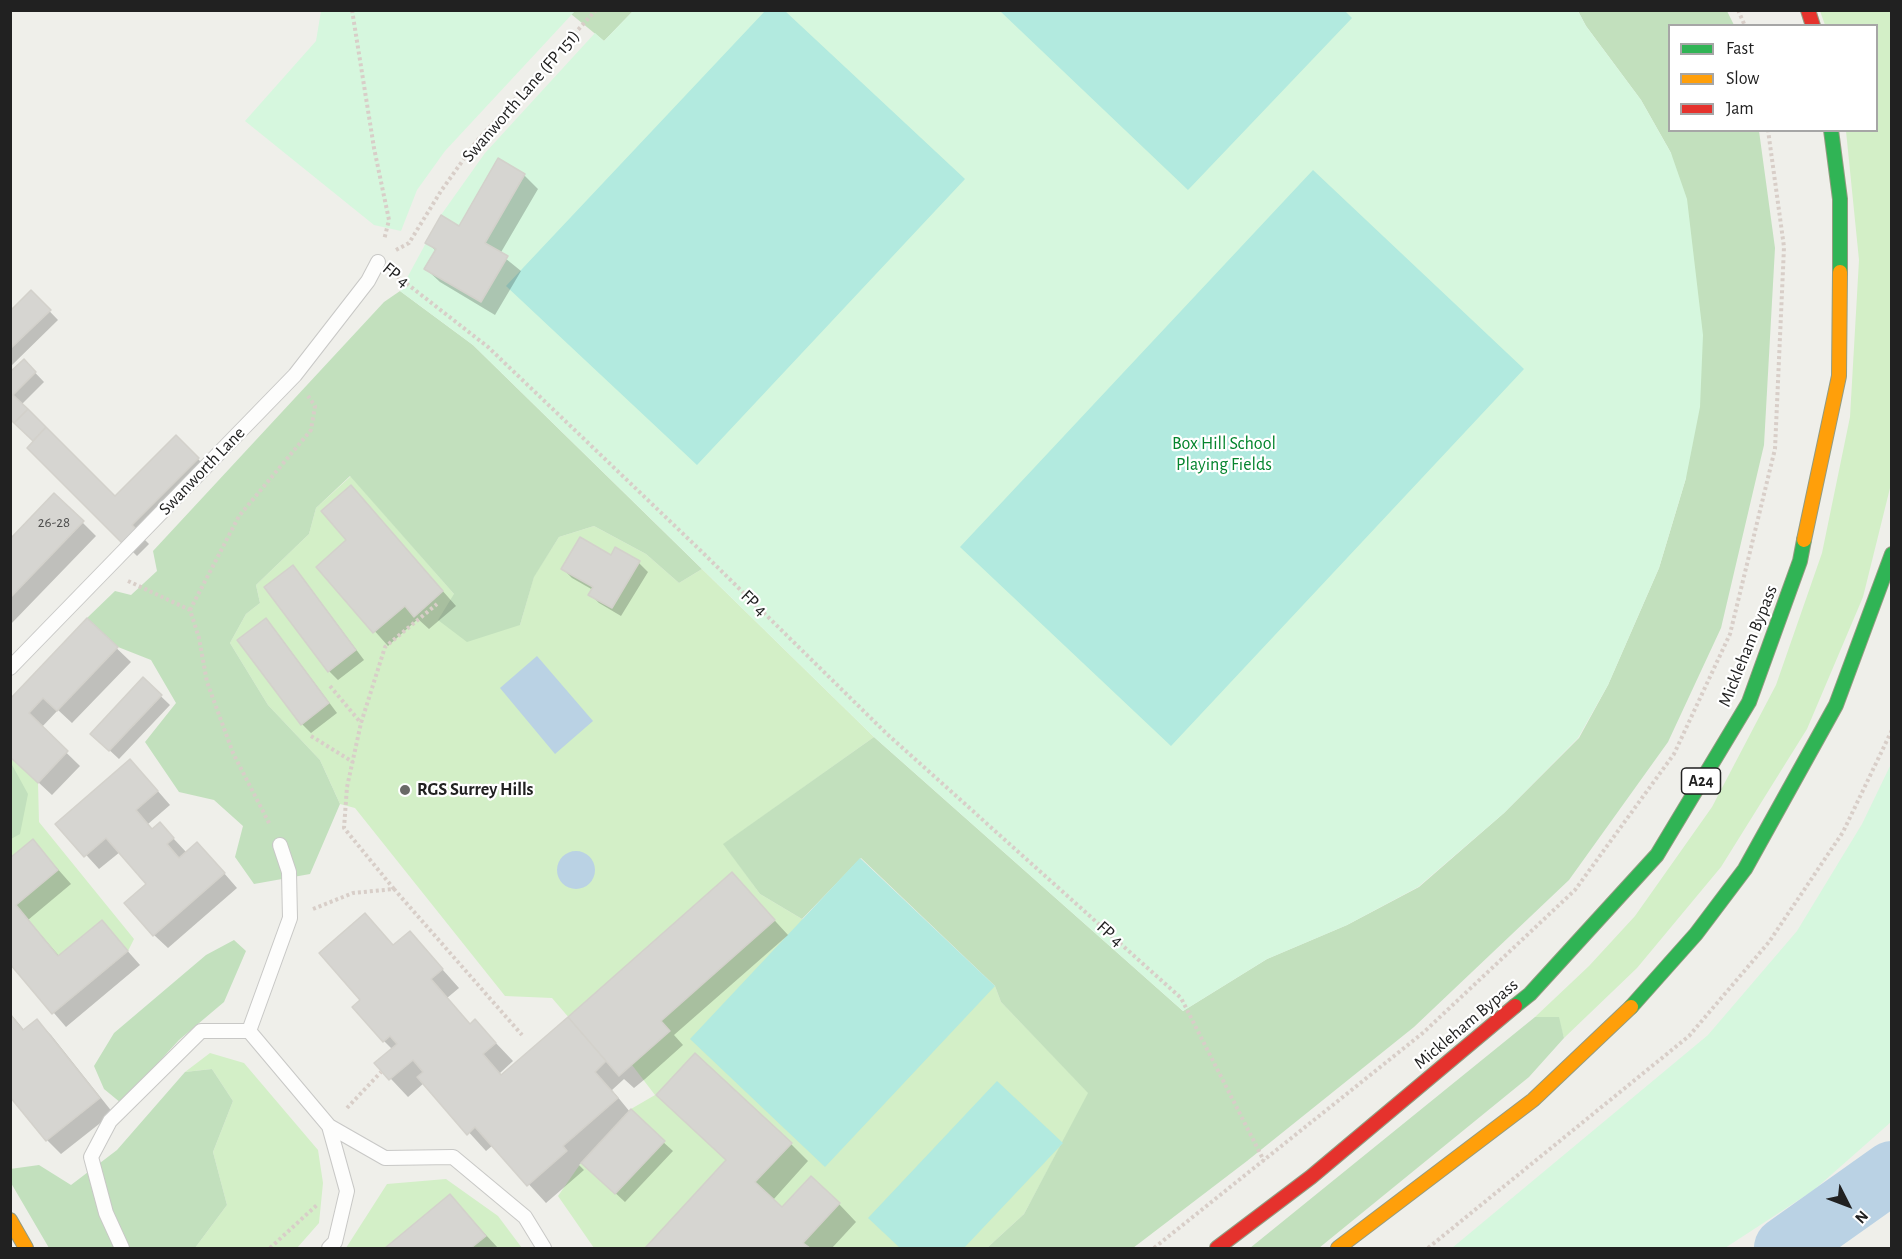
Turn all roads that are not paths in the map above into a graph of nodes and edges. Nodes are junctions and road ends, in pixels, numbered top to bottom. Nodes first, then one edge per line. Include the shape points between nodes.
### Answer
1 (1831, 132) edge
2 (378, 262) road end
3 (1892, 554) edge
4 (10, 668) edge
5 (280, 845) road end
6 (249, 1030) junction
7 (329, 1126) junction
8 (10, 1220) edge
9 (26, 1248) edge
10 (122, 1248) edge
11 (329, 1248) edge
12 (544, 1248) edge
13 (1218, 1248) edge
14 (1338, 1248) edge

1 - 13 main road, Mickleham Bypass / A24 via 1840,199 1839,376 1800,561 1749,702 1657,855 1530,994 1311,1177
2 - 4 lane, Swanworth Lane via 295,375
3 - 14 main road via 1836,705 1745,869 1696,934 1643,996 1533,1100
5 - 6 lane via 289,872 290,918
6 - 7 lane
6 - 10 lane via 201,1031 110,1121 91,1157 106,1213
7 - 11 lane via 347,1191 335,1242
7 - 12 lane via 386,1158 453,1157 525,1217
8 - 9 main road

